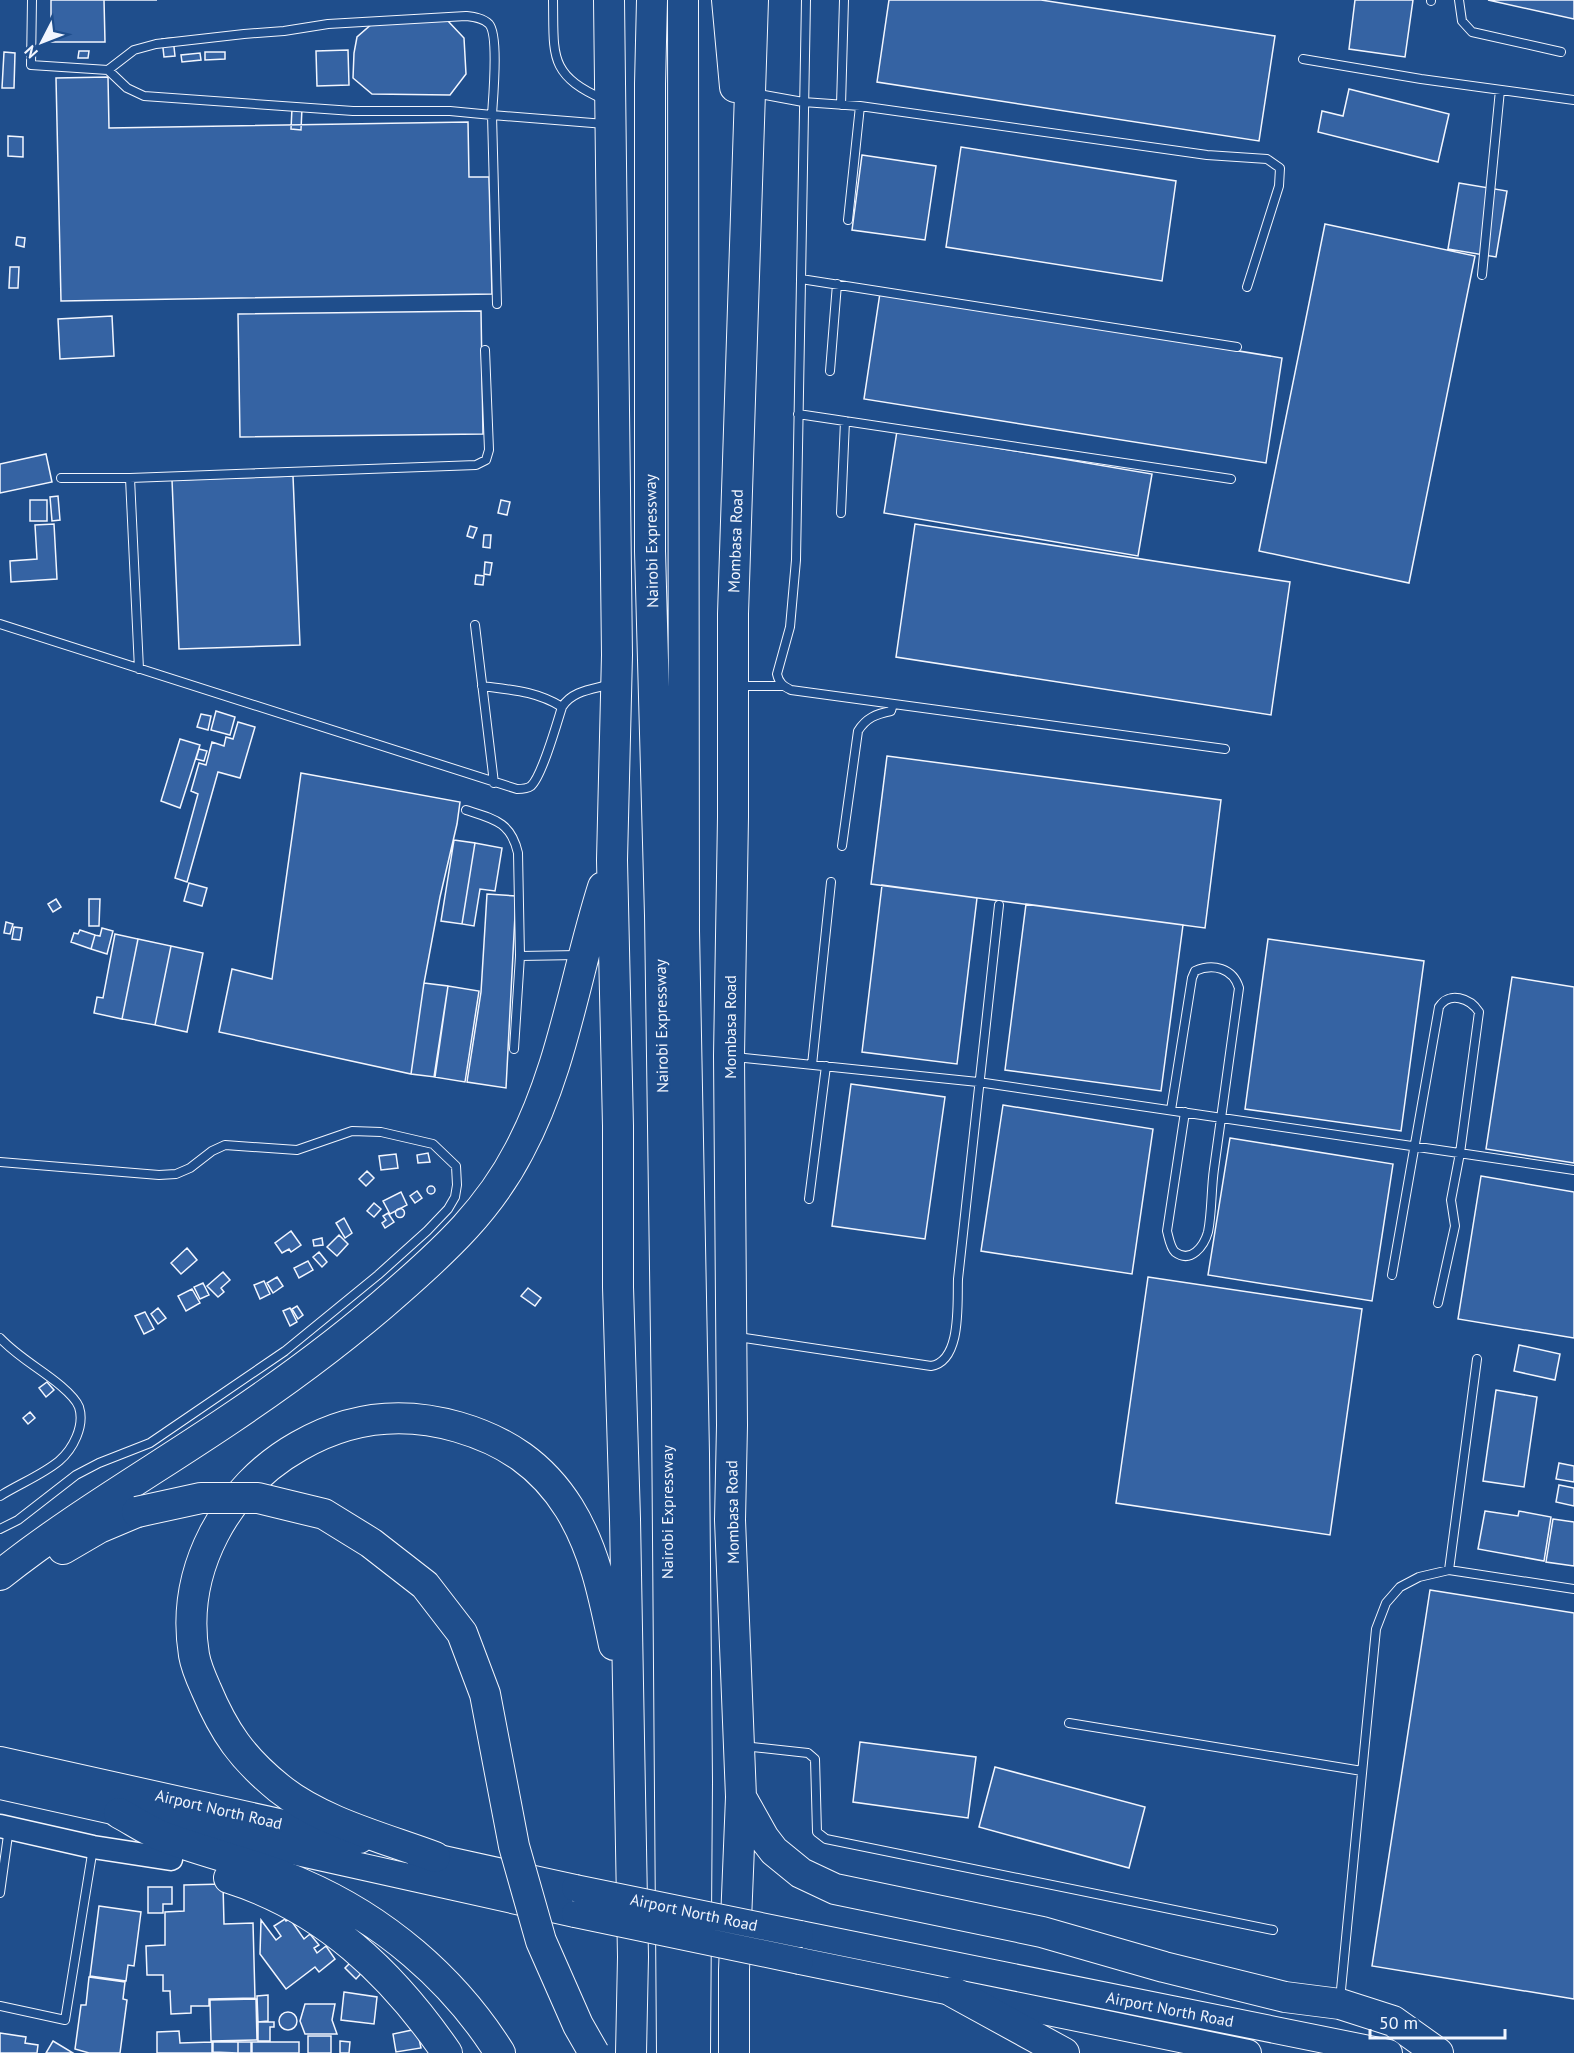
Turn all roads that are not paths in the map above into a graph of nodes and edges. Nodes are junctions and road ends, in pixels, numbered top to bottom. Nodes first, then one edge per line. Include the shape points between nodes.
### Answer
1 (32, 0) edge
2 (553, 0) edge
3 (609, 0) edge
4 (652, 0) edge
5 (683, 0) edge
6 (727, 0) edge
7 (753, 0) edge
8 (806, 0) edge
9 (844, 0) edge
10 (1459, 0) edge
11 (1561, 52) dead end
12 (1303, 59) dead end
13 (108, 70) junction
14 (1500, 90) junction
15 (751, 92) junction
16 (1574, 100) edge
17 (803, 102) junction
18 (841, 105) junction
19 (860, 106) junction
20 (611, 113) junction
21 (492, 115) junction
22 (746, 212) junction
23 (848, 220) dead end
24 (1482, 275) dead end
25 (801, 279) junction
26 (837, 285) junction
27 (1246, 288) dead end
28 (497, 304) dead end
29 (1237, 346) dead end
30 (485, 350) dead end
31 (830, 371) dead end
32 (798, 414) junction
33 (845, 421) junction
34 (61, 478) dead end
35 (130, 478) junction
36 (1231, 479) dead end
37 (841, 513) dead end
38 (0, 624) edge
39 (475, 625) dead end
40 (139, 669) junction
41 (617, 682) junction
42 (482, 686) junction
43 (733, 686) junction
44 (783, 686) junction
45 (893, 704) junction
46 (562, 707) junction
47 (1225, 749) dead end
48 (494, 783) junction
49 (466, 810) dead end
50 (842, 846) dead end
51 (612, 860) junction
52 (831, 882) dead end
53 (999, 905) dead end
54 (584, 955) junction
55 (520, 956) junction
56 (514, 1049) dead end
57 (729, 1056) junction
58 (812, 1065) junction
59 (826, 1066) junction
60 (978, 1082) junction
61 (1171, 1110) junction
62 (1185, 1112) junction
63 (1221, 1117) junction
64 (1414, 1146) junction
65 (1460, 1153) junction
66 (0, 1162) edge
67 (1574, 1170) edge
68 (809, 1199) dead end
69 (1392, 1275) dead end
70 (1438, 1303) dead end
71 (731, 1336) junction
72 (0, 1338) edge
73 (1477, 1359) dead end
74 (0, 1496) edge
75 (0, 1529) edge
76 (1449, 1570) junction
77 (0, 1575) edge
78 (0, 1589) edge
79 (1574, 1589) edge
80 (628, 1718) junction
81 (1069, 1723) dead end
82 (739, 1746) junction
83 (0, 1760) edge
84 (1362, 1771) junction
85 (0, 1786) edge
86 (741, 1797) junction
87 (119, 1813) junction
88 (4, 1827) edge
89 (93, 1847) junction
90 (435, 1857) junction
91 (171, 1859) joint
92 (0, 1893) edge
93 (1273, 1930) dead end
94 (953, 1992) junction
95 (1340, 2004) junction
96 (734, 2005) junction
97 (0, 2006) edge
98 (432, 2041) edge
99 (447, 2053) edge
100 (500, 2053) edge
101 (594, 2053) edge
102 (632, 2053) edge
103 (672, 2053) edge
104 (695, 2053) edge
105 (734, 2053) edge
106 (744, 2053) edge
107 (1064, 2053) edge
108 (1248, 2053) edge
109 (1389, 2053) edge
110 (1438, 2053) edge

1 - 13 lane via 32,65
2 - 20 lane via 555,57 560,69
3 - 20 highway
4 - 103 highway, Nairobi Expressway via 650,539 660,915
5 - 104 highway, Nairobi Expressway via 684,908 694,1454
6 - 22 highway
7 - 15 highway, Mombasa Road
8 - 17 lane
9 - 18 lane
10 - 11 lane via 1462,21 1472,32
12 - 14 lane
13 - 21 lane via 127,88 144,96 353,111
13 - 21 lane via 134,50 156,44 328,24 466,16 483,20 494,33
14 - 16 lane
14 - 24 lane
15 - 17 lane
15 - 22 highway, Mombasa Road
17 - 18 lane
17 - 25 lane
18 - 19 lane
19 - 23 lane
19 - 27 lane via 1207,155 1267,159 1280,168 1279,186
20 - 21 lane
20 - 41 highway
21 - 28 lane
22 - 43 highway, Mombasa Road
25 - 26 lane
25 - 32 lane
26 - 29 lane
26 - 31 lane
30 - 35 lane via 489,450 486,460 476,465
32 - 33 lane
32 - 44 lane via 796,560 790,627 777,674
33 - 36 lane
33 - 37 lane
34 - 35 lane
35 - 40 lane
38 - 40 lane
39 - 42 lane
40 - 48 lane
41 - 46 lane via 576,694
41 - 51 highway
42 - 46 lane via 535,693
42 - 48 lane
43 - 44 lane
43 - 57 highway, Mombasa Road
44 - 45 lane
45 - 47 lane
45 - 50 lane via 891,711 868,718 858,731
46 - 48 lane via 533,784 517,789
49 - 55 lane via 496,820 516,842
51 - 54 highway
51 - 80 highway
52 - 58 lane
53 - 60 lane
54 - 55 lane
54 - 77 highway via 563,1041 529,1131 495,1193 461,1233 364,1320 296,1373 75,1519
55 - 56 lane
57 - 58 lane
57 - 71 highway, Mombasa Road
58 - 59 lane
59 - 60 lane
59 - 68 lane
60 - 61 lane
60 - 71 lane via 955,1335 947,1357 931,1366
61 - 62 lane
61 - 63 lane via 1192,978 1195,971 1206,967 1228,971 1239,988
62 - 63 lane
62 - 63 lane via 1167,1231 1170,1245 1185,1255 1196,1253 1208,1232
63 - 64 lane
64 - 65 lane
64 - 65 lane via 1439,1007 1443,1000 1452,997 1469,1001 1479,1012
64 - 69 lane
65 - 67 lane
65 - 70 lane via 1451,1200 1455,1226
66 - 75 lane via 176,1174 225,1144 297,1150 352,1131 381,1132 434,1144 456,1166 457,1185 448,1209 428,1231 285,1351 150,1443 76,1475 18,1520
71 - 82 highway, Mombasa Road via 730,1520
72 - 74 lane via 75,1399 80,1423 77,1436 60,1460
73 - 76 lane
76 - 79 lane
76 - 84 lane via 1419,1577 1400,1587 1386,1603 1376,1629
78 - 101 highway, bridge via 99,1528 137,1512 201,1498 258,1498 324,1515 371,1543 425,1586 462,1633 485,1694 514,1846 541,1941
80 - 90 highway via 590,1547 568,1507 533,1464 496,1440 446,1424 404,1417 337,1427 279,1457 226,1511 202,1559 193,1604 192,1635 200,1674 232,1742 280,1789 334,1819
80 - 102 highway
81 - 84 lane
82 - 86 highway, Mombasa Road
82 - 93 lane via 808,1753 815,1759 817,1832 826,1839
83 - 90 main road, Airport North Road
84 - 95 lane
85 - 87 main road, Airport North Road
86 - 95 highway via 774,1851 801,1873 835,1889 1042,1932 1285,1997
86 - 96 highway, Mombasa Road
87 - 94 main road, Airport North Road, bridge via 575,1914
87 - 100 highway via 162,1836 301,1883 362,1915 386,1931 465,2002
88 - 89 main road
88 - 92 lane
89 - 91 main road
89 - 97 lane via 65,2020
90 - 109 main road, Airport North Road, bridge
91 - 98 highway via 248,1884 327,1927 396,1987
94 - 107 highway
94 - 108 main road, Airport North Road
95 - 110 highway via 1394,2022
96 - 105 highway, Mombasa Road
96 - 106 highway
98 - 99 highway

